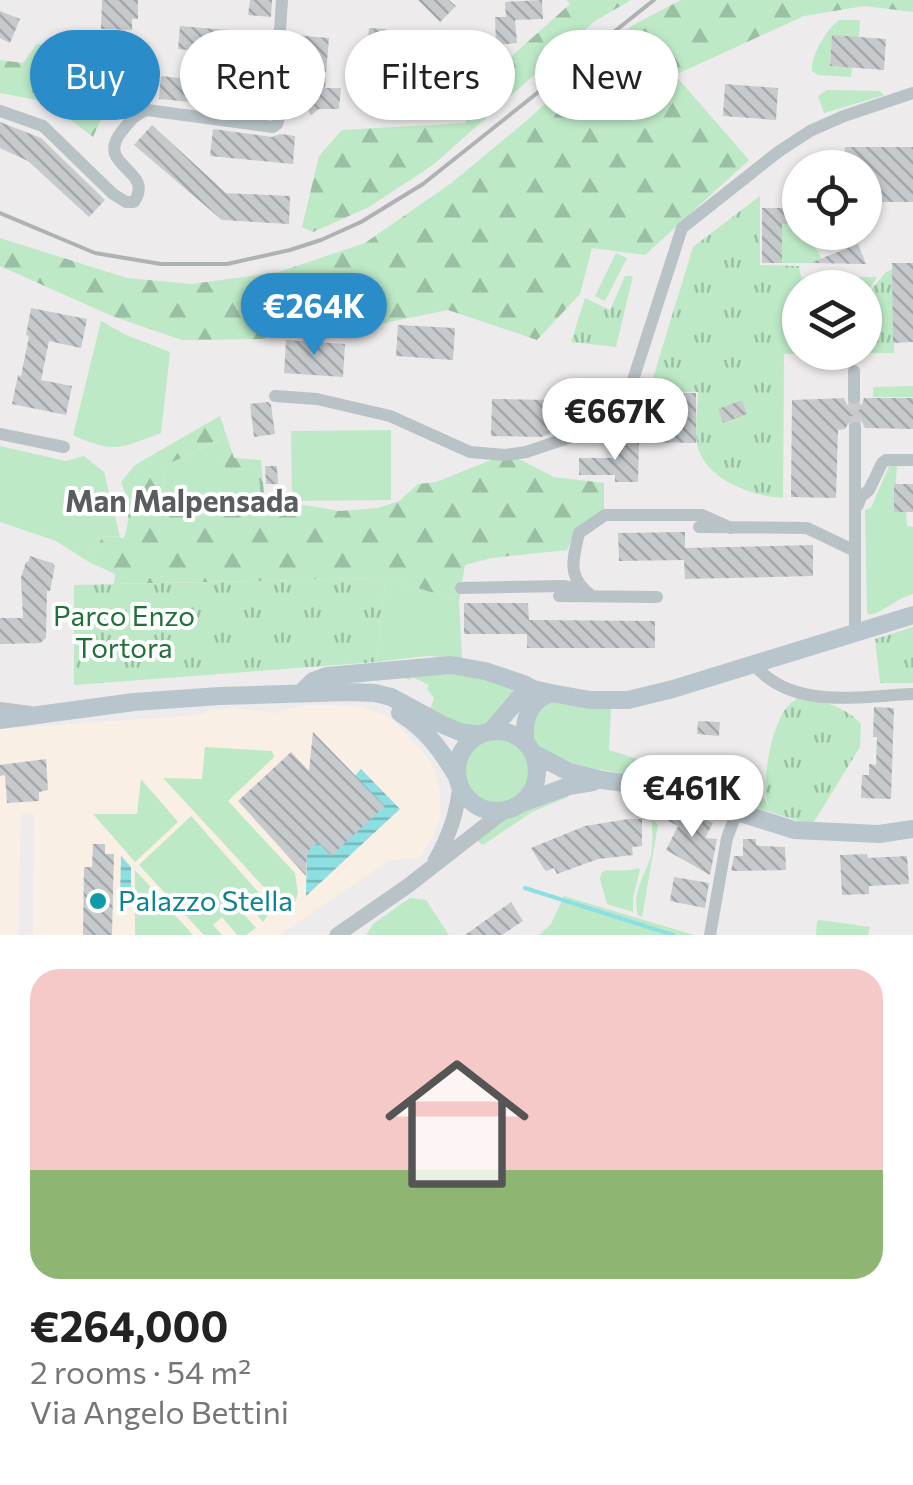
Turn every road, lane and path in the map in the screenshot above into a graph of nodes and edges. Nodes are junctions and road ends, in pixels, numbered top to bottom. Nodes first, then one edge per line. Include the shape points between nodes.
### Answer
1 (282, 0) edge
2 (913, 94) edge
3 (0, 111) edge
4 (854, 372) dead end
5 (275, 396) dead end
6 (854, 398) tunnel mouth
7 (855, 428) tunnel mouth
8 (0, 434) edge
9 (64, 447) dead end
10 (913, 460) edge
11 (855, 512) junction
12 (698, 528) dead end
13 (731, 528) junction
14 (855, 551) junction
15 (462, 588) dead end
16 (587, 593) junction
17 (560, 596) dead end
18 (657, 597) dead end
19 (913, 615) edge
20 (855, 632) junction
21 (753, 663) junction
22 (542, 691) junction
23 (302, 692) junction
24 (349, 692) junction
25 (913, 694) edge
26 (0, 708) edge
27 (47, 714) junction
28 (0, 720) edge
29 (485, 734) junction
30 (530, 748) junction
31 (602, 780) junction
32 (459, 782) junction
33 (522, 803) junction
34 (504, 811) junction
35 (736, 812) junction
36 (913, 830) edge
37 (431, 868) junction
38 (343, 933) edge
39 (710, 935) edge

1 - 3 street via 277,124 136,113 113,142 118,161 138,183 134,202 113,194 43,126
2 - 5 street via 810,132 682,228 633,380 568,438 505,456 470,452 390,416
4 - 6 street
7 - 11 street
8 - 9 street
10 - 11 street via 882,463
11 - 14 street
12 - 13 street
13 - 14 street via 807,528
13 - 16 street via 702,515 605,515 579,534 572,566
14 - 20 street
15 - 16 street via 563,586
16 - 17 street
16 - 18 street
19 - 20 main road
20 - 21 main road
21 - 22 main road via 628,700
21 - 25 street via 779,686 820,699
22 - 23 main road via 451,665 327,676
22 - 29 main road via 520,696
22 - 30 main road via 526,718
23 - 24 main road
23 - 27 main road
24 - 29 main road via 392,697 460,732
24 - 32 main road via 417,724
26 - 27 street
27 - 28 main road
29 - 30 main road via 510,733
29 - 32 main road via 461,754
30 - 31 main road via 569,772
30 - 33 main road via 537,775
31 - 33 main road
31 - 35 main road via 662,788
32 - 34 main road via 482,808
32 - 37 street via 450,834
33 - 34 main road
34 - 37 street
35 - 36 main road via 794,830
35 - 39 street
37 - 38 street

